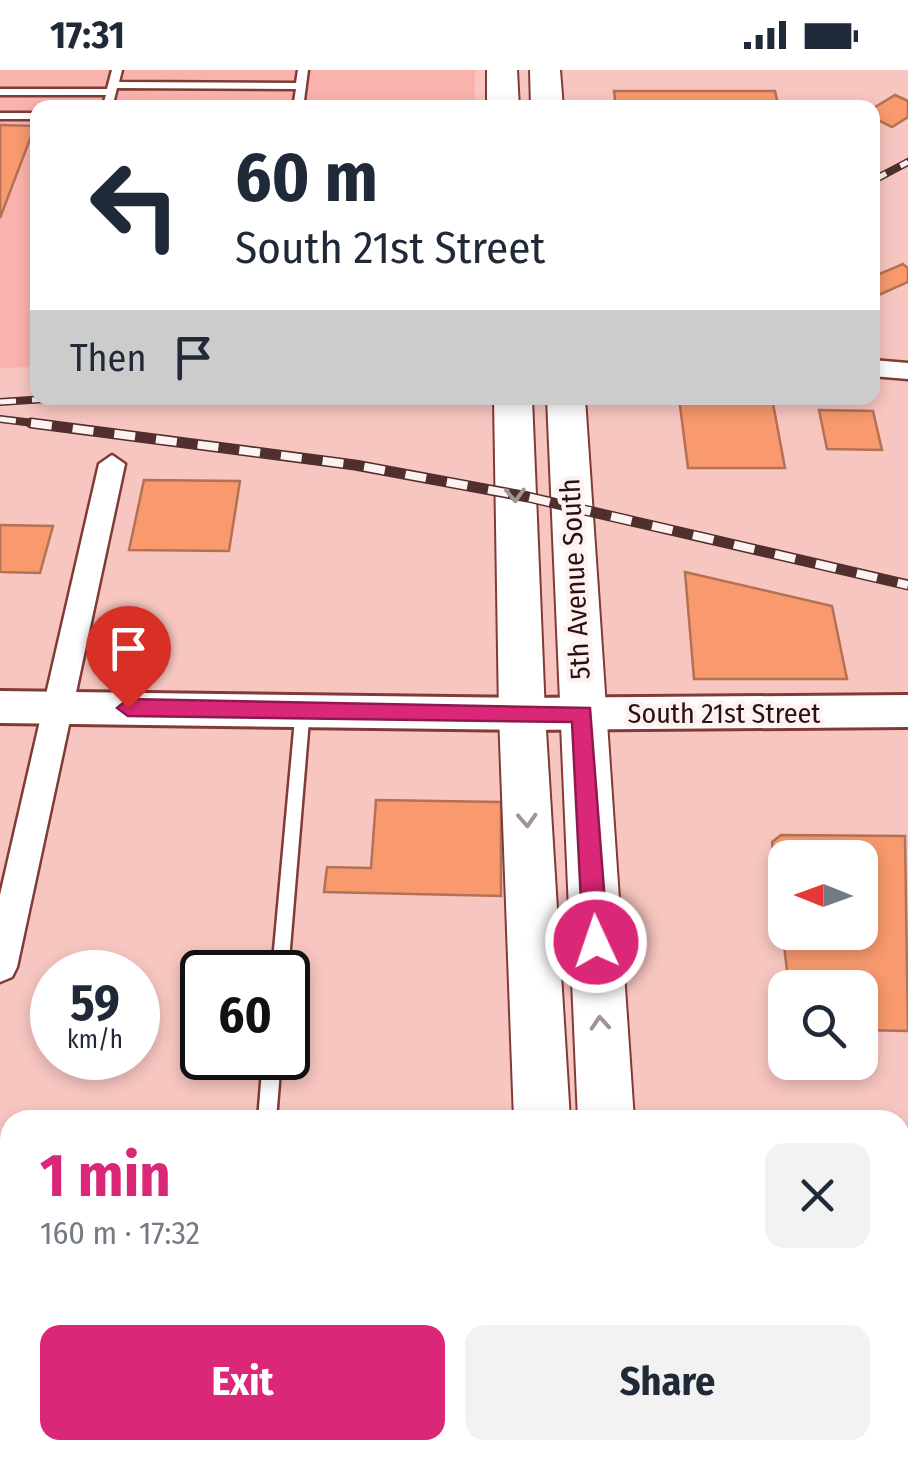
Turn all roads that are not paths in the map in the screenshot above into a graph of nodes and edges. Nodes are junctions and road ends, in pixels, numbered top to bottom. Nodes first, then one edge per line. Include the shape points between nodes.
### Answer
1 (118, 70) edge
2 (302, 70) edge
3 (502, 70) edge
4 (546, 70) edge
5 (300, 86) junction
6 (112, 89) junction
7 (0, 92) edge
8 (109, 100) edge
9 (299, 100) edge
10 (503, 100) edge
11 (548, 100) edge
12 (0, 116) edge
13 (30, 116) edge
14 (880, 369) edge
15 (908, 371) edge
16 (513, 405) edge
17 (566, 405) edge
18 (112, 464) dead end
19 (0, 707) edge
20 (58, 707) junction
21 (303, 708) junction
22 (908, 711) edge
23 (522, 714) junction
24 (582, 714) junction
25 (282, 950) edge
26 (0, 967) edge
27 (270, 1080) edge
28 (268, 1110) edge
29 (542, 1110) edge
30 (605, 1110) edge

1 - 6 lane
2 - 5 lane
3 - 10 main road
4 - 11 main road
5 - 6 lane
5 - 9 lane
6 - 7 lane
6 - 8 lane
12 - 13 lane
14 - 15 street
16 -> 23 main road, 5th Avenue South
17 - 24 main road, 5th Avenue South
18 - 20 street
19 - 20 main road, South 21st Street
20 - 21 main road, South 21st Street
20 - 26 street
21 - 23 main road, South 21st Street
21 - 25 lane
22 - 24 main road, South 21st Street
23 - 24 main road, South 21st Street
23 -> 29 main road, 5th Avenue South
30 -> 24 main road, 5th Avenue South
27 - 28 lane

